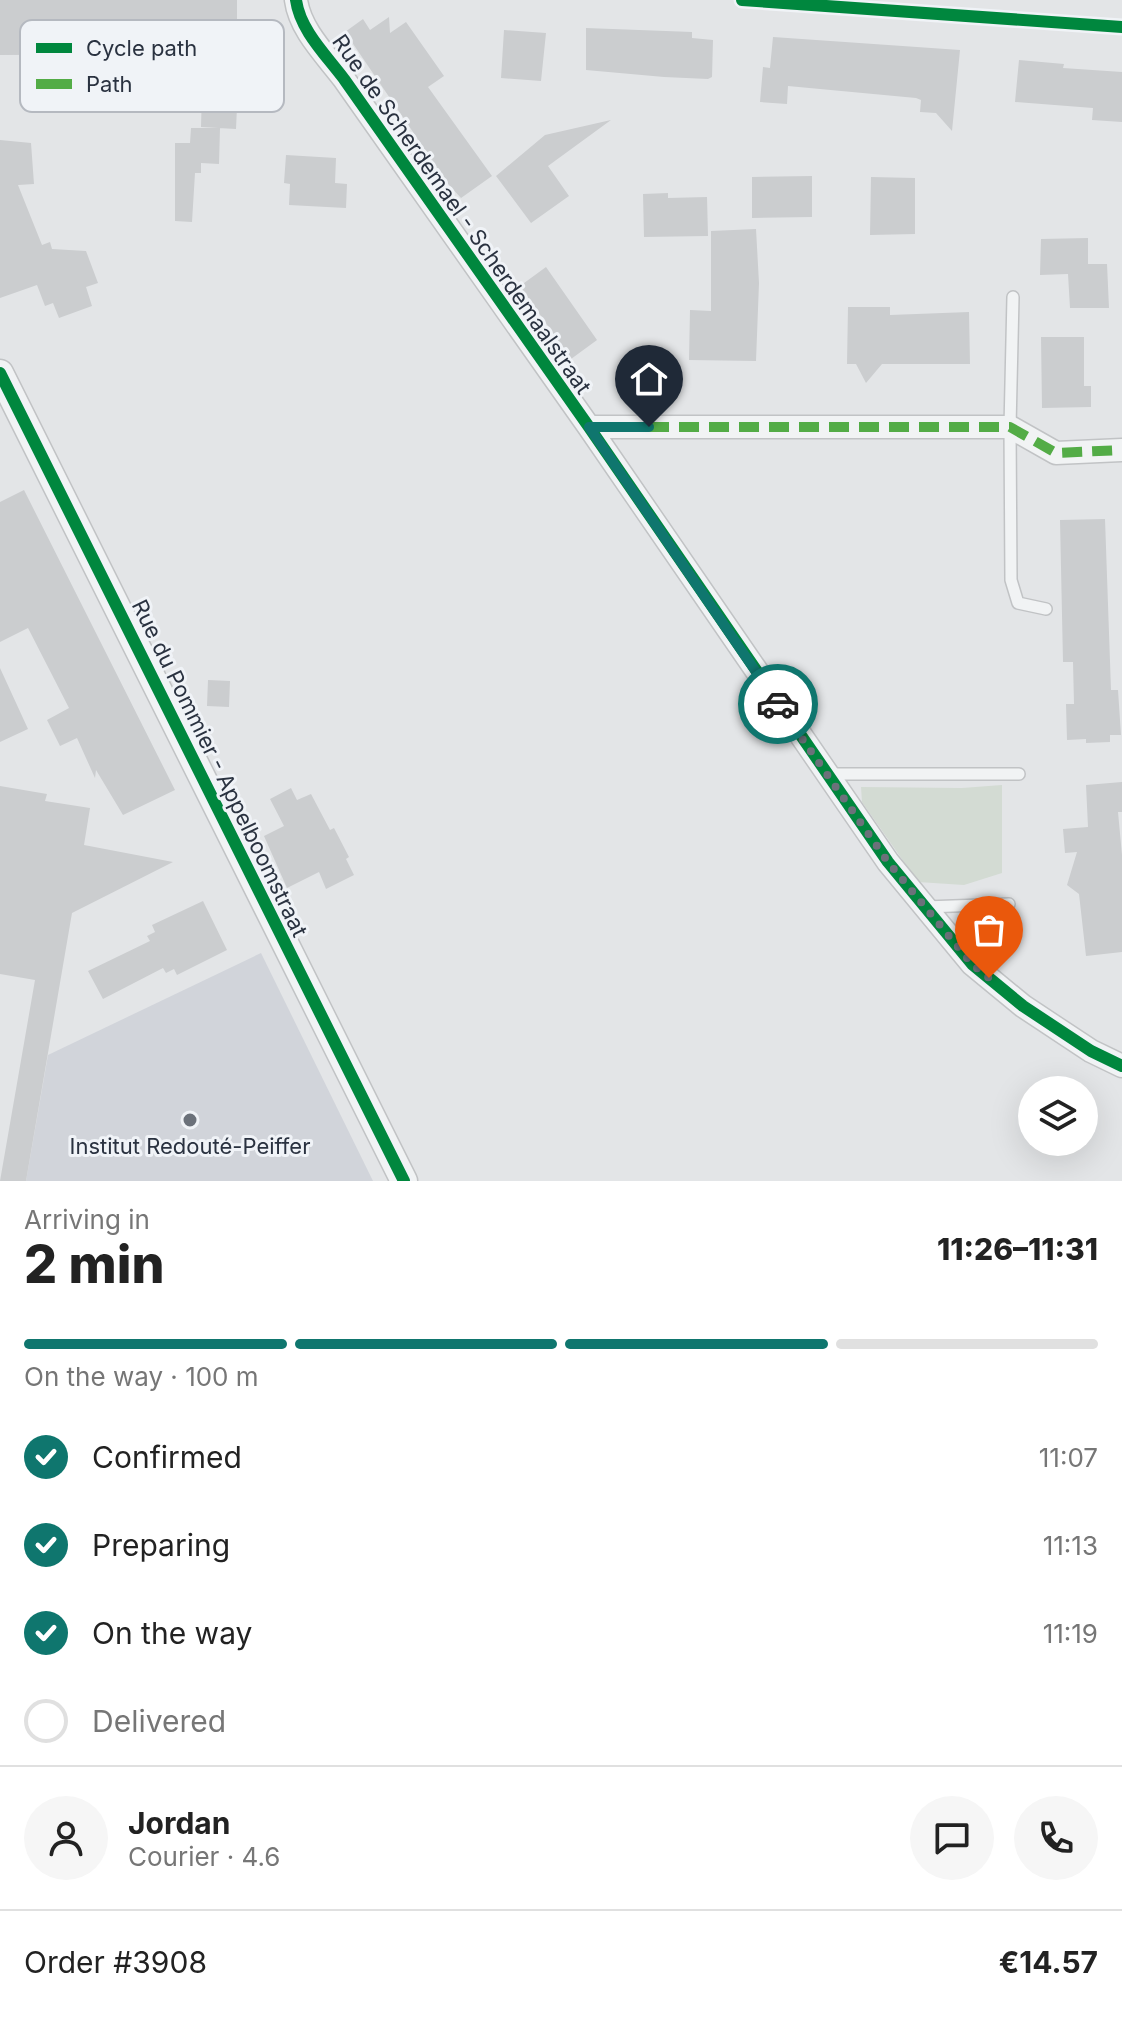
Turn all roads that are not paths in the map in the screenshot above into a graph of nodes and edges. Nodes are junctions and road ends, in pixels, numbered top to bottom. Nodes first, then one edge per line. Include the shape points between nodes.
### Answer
1 (296, 0) edge
2 (1013, 297) dead end
3 (0, 373) edge
4 (589, 427) junction
5 (1010, 427) junction
6 (1122, 450) edge
7 (1046, 609) dead end
8 (826, 774) junction
9 (1019, 774) dead end
10 (1009, 904) dead end
11 (924, 907) junction
12 (1122, 1066) edge
13 (404, 1181) edge

1 - 4 street, Rue de Scherdemael - Scherdemaalstraat via 310,34
2 - 5 lane
3 - 13 street, Rue du Pommier - Appelboomstraat
4 - 5 street
4 - 8 street, Rue de Scherdemael - Scherdemaalstraat
5 - 6 street via 1056,453
5 - 7 lane via 1011,580 1018,603
8 - 9 lane
8 - 11 street, Rue de Scherdemael - Scherdemaalstraat
10 - 11 lane
11 - 12 street, Rue de Scherdemael - Scherdemaalstraat via 972,964 1023,1006

